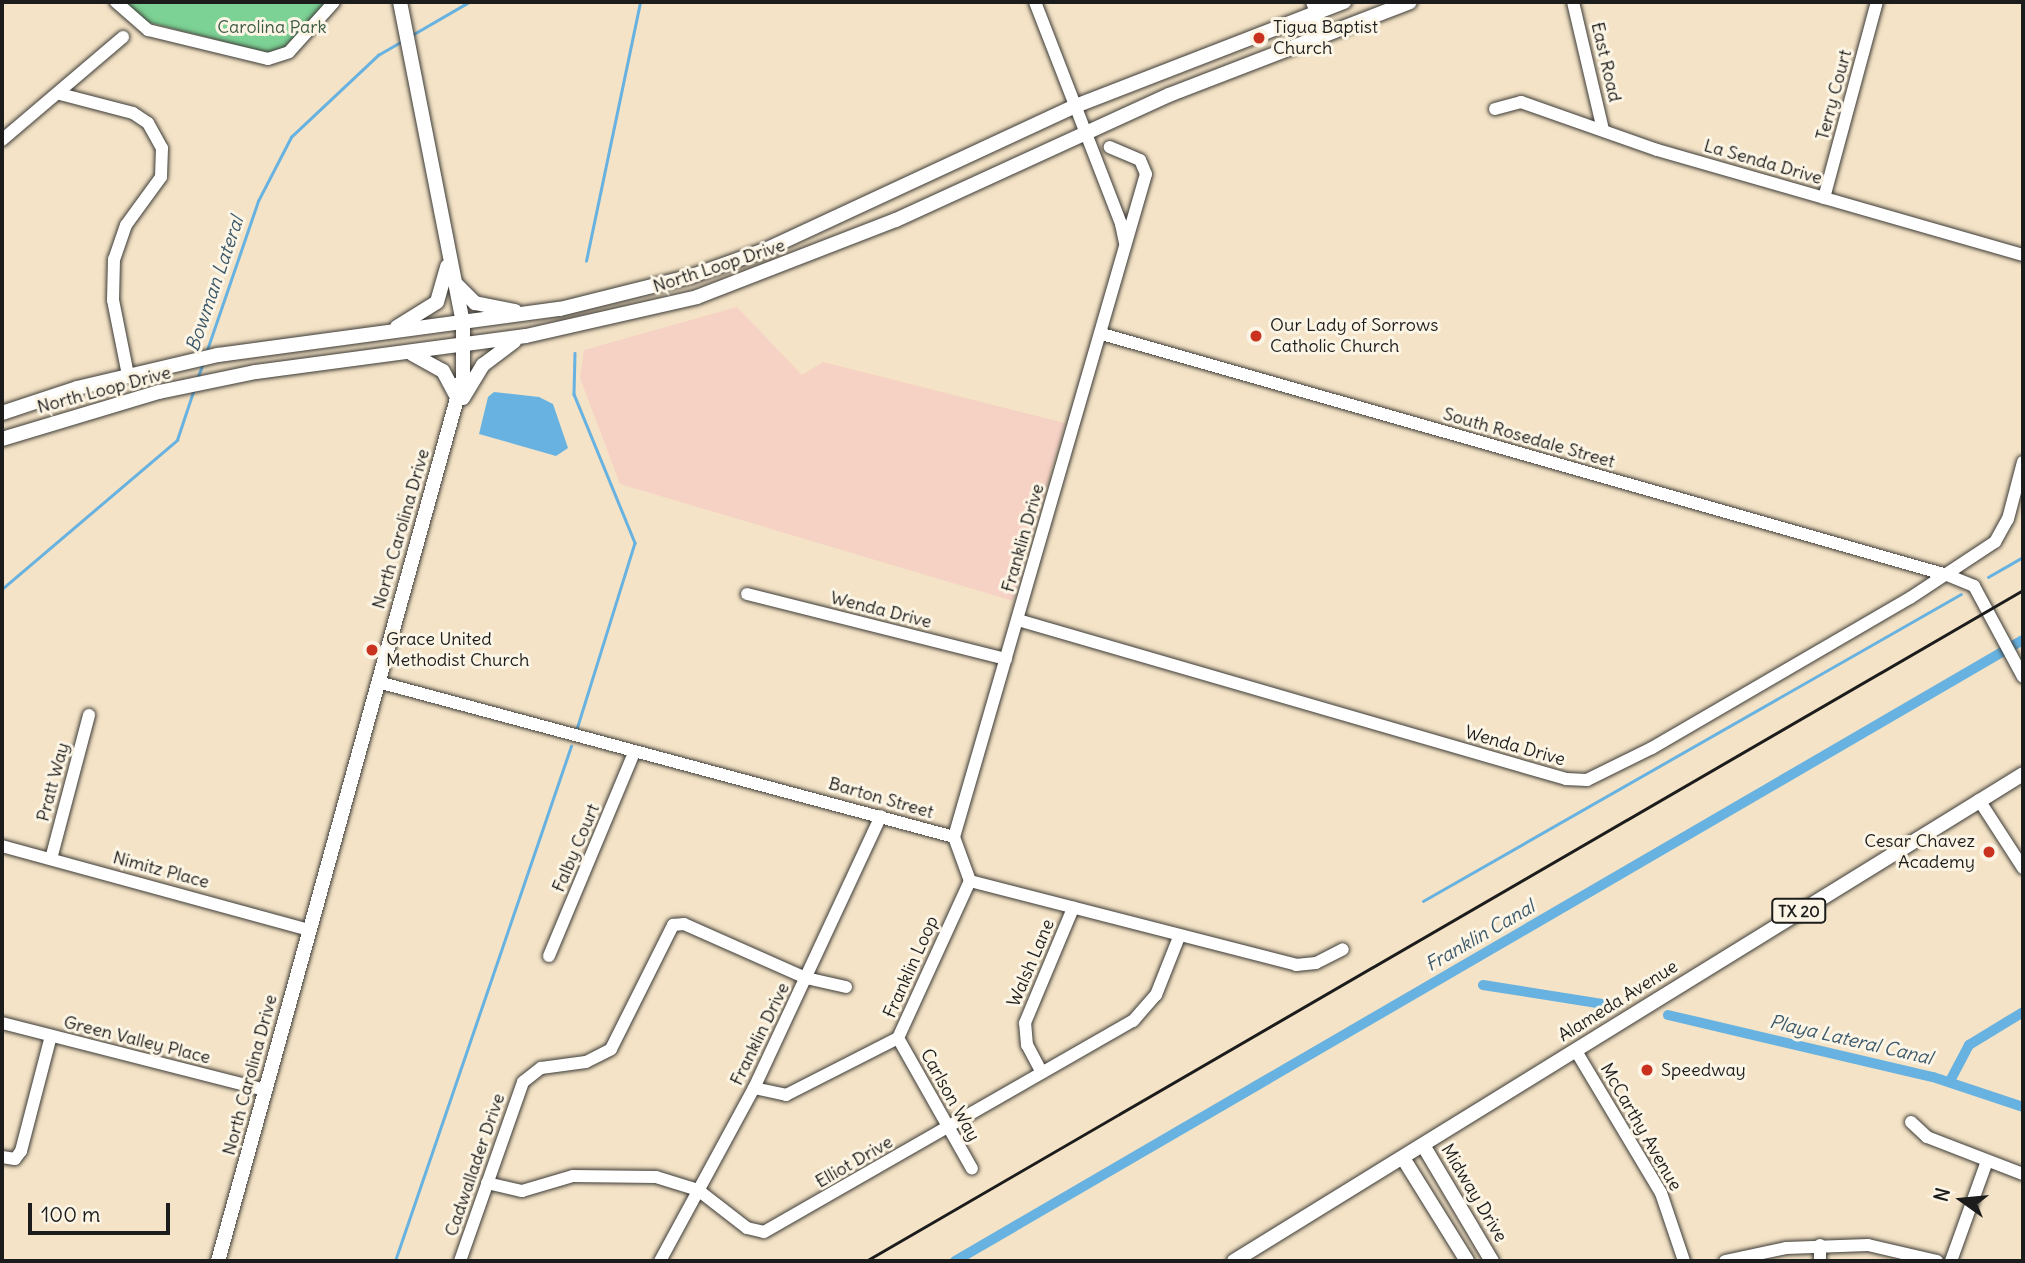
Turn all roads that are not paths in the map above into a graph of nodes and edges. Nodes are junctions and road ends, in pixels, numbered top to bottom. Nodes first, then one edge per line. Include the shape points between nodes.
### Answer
1 (116, 2) edge
2 (334, 2) edge
3 (400, 2) edge
4 (1035, 2) edge
5 (1344, 2) edge
6 (1410, 2) edge
7 (1573, 2) edge
8 (1877, 2) edge
9 (1314, 7) edge
10 (1324, 34) junction
11 (123, 37) dead end
12 (60, 94) junction
13 (1073, 107) junction
14 (1495, 108) dead end
15 (1603, 130) junction
16 (1083, 133) junction
17 (2, 139) edge
18 (1110, 147) dead end
19 (1824, 198) junction
20 (1126, 247) junction
21 (2023, 255) edge
22 (449, 258) junction
23 (692, 276) junction
24 (453, 280) junction
25 (697, 297) junction
26 (534, 313) junction
27 (463, 323) junction
28 (387, 332) junction
29 (1102, 334) junction
30 (526, 336) junction
31 (465, 347) junction
32 (411, 353) junction
33 (128, 375) junction
34 (456, 405) junction
35 (2, 413) edge
36 (2, 439) edge
37 (2023, 462) edge
38 (1947, 575) junction
39 (747, 594) dead end
40 (1018, 620) junction
41 (1006, 659) junction
42 (2023, 677) edge
43 (378, 682) junction
44 (89, 715) dead end
45 (634, 753) junction
46 (2023, 774) edge
47 (1979, 800) junction
48 (881, 816) junction
49 (954, 837) junction
50 (2, 846) edge
51 (51, 859) junction
52 (2023, 869) edge
53 (970, 881) junction
54 (1073, 908) junction
55 (310, 930) junction
56 (1179, 937) junction
57 (1342, 949) dead end
58 (549, 956) dead end
59 (807, 978) junction
60 (846, 987) dead end
61 (2, 1023) edge
62 (51, 1036) junction
63 (898, 1038) junction
64 (1576, 1051) junction
65 (1041, 1071) junction
66 (754, 1088) junction
67 (265, 1090) junction
68 (1911, 1122) dead end
69 (948, 1127) junction
70 (1423, 1145) junction
71 (2, 1157) edge
72 (1403, 1158) junction
73 (1987, 1161) junction
74 (972, 1169) dead end
75 (2023, 1174) edge
76 (487, 1184) junction
77 (698, 1190) junction
78 (1820, 1245) junction
79 (218, 1261) edge
80 (460, 1261) edge
81 (660, 1261) edge
82 (1234, 1261) edge
83 (1467, 1261) edge
84 (1492, 1261) edge
85 (1684, 1261) edge
86 (1725, 1261) edge
87 (1819, 1261) edge
88 (1937, 1261) edge
89 (1951, 1261) edge

1 - 2 street via 148,30 268,59 289,52
3 - 22 main road, North Carolina Drive
4 - 13 street
5 - 9 main road, North Loop Drive
6 - 10 main road, North Loop Drive
7 - 15 street, East Road
8 - 19 street, Terry Court
9 - 10 street
9 - 13 main road, North Loop Drive
10 - 16 main road, North Loop Drive
11 - 12 street
12 - 17 street
12 - 33 street via 133,113 148,123 162,148 161,177 126,225 114,259 113,300
13 - 16 street
13 - 23 main road, North Loop Drive via 765,250
14 - 15 street, La Senda Drive via 1517,102
15 - 19 street, La Senda Drive via 1633,143
16 - 20 street
16 - 25 main road, North Loop Drive via 821,252
18 - 20 street, Franklin Drive via 1135,156 1145,169
19 - 21 street, La Senda Drive
20 - 29 street, Franklin Drive
22 - 24 main road, North Carolina Drive
22 - 28 main road via 437,302
23 - 25 main road
23 - 26 main road, North Loop Drive
24 - 26 main road via 475,303
24 - 27 main road, North Carolina Drive
25 - 30 main road, North Loop Drive
26 - 27 main road, North Loop Drive
27 - 28 main road, North Loop Drive
27 - 31 main road, North Carolina Drive
28 - 33 main road, North Loop Drive via 226,354
29 - 38 street, South Rosedale Street
29 - 40 street, Franklin Drive
30 - 31 main road, North Loop Drive
30 - 34 main road via 482,365
31 - 32 main road, North Loop Drive
31 - 34 main road, North Carolina Drive
32 - 34 main road via 443,371
32 - 36 main road, North Loop Drive via 175,389
33 - 35 main road, North Loop Drive
34 - 43 main road, North Carolina Drive
37 - 38 street, Wenda Drive via 2003,532
38 - 40 street, Wenda Drive via 1609,773 1578,780
38 - 42 street, South Rosedale Street via 1974,586
39 - 41 street, Wenda Drive
40 - 41 street, Franklin Drive
41 - 49 street, Franklin Drive
43 - 45 street, Barton Street
43 - 55 main road, North Carolina Drive
44 - 51 street, Pratt Way
45 - 48 street, Barton Street
45 - 58 street, Falby Court
46 - 47 main road, Alameda Avenue / TX 20
47 - 52 street
47 - 64 main road, Alameda Avenue / TX 20
48 - 49 street, Barton Street
48 - 59 street, Franklin Drive
49 - 53 street
50 - 51 street, Nimitz Place
51 - 55 street, Nimitz Place
53 - 54 street
53 - 63 street, Franklin Loop
54 - 56 street
54 - 65 street, Walsh Lane via 1024,1023 1027,1045
55 - 67 main road, North Carolina Drive
56 - 57 street via 1296,965 1316,963
56 - 65 street, Elliot Drive via 1156,995 1140,1015
59 - 60 street, Cadwallader Drive
59 - 66 street, Franklin Drive
59 - 76 street, Cadwallader Drive via 684,924 673,925 611,1049 586,1062 541,1068 523,1082
61 - 62 street, Green Valley Place
62 - 67 street, Green Valley Place
62 - 71 street via 20,1151 15,1159
63 - 66 street, Franklin Loop via 786,1095
63 - 69 street, Carlson Way
64 - 70 main road, Alameda Avenue / TX 20
64 - 85 street, McCarthy Avenue via 1661,1194
65 - 69 street, Elliot Drive
66 - 77 street, Franklin Drive
67 - 79 main road, North Carolina Drive
68 - 73 street via 1927,1137
69 - 74 street, Carlson Way
69 - 77 street, Elliot Drive via 764,1232 747,1228
70 - 72 main road, Alameda Avenue / TX 20
70 - 84 main road, Midway Drive
72 - 82 main road, Alameda Avenue / TX 20
72 - 83 main road
73 - 75 street
73 - 89 street
76 - 77 street, Elliot Drive via 522,1191 573,1176 656,1177
76 - 80 street, Cadwallader Drive
77 - 81 street, Franklin Drive
78 - 86 street
78 - 87 street
78 - 88 street via 1888,1247

